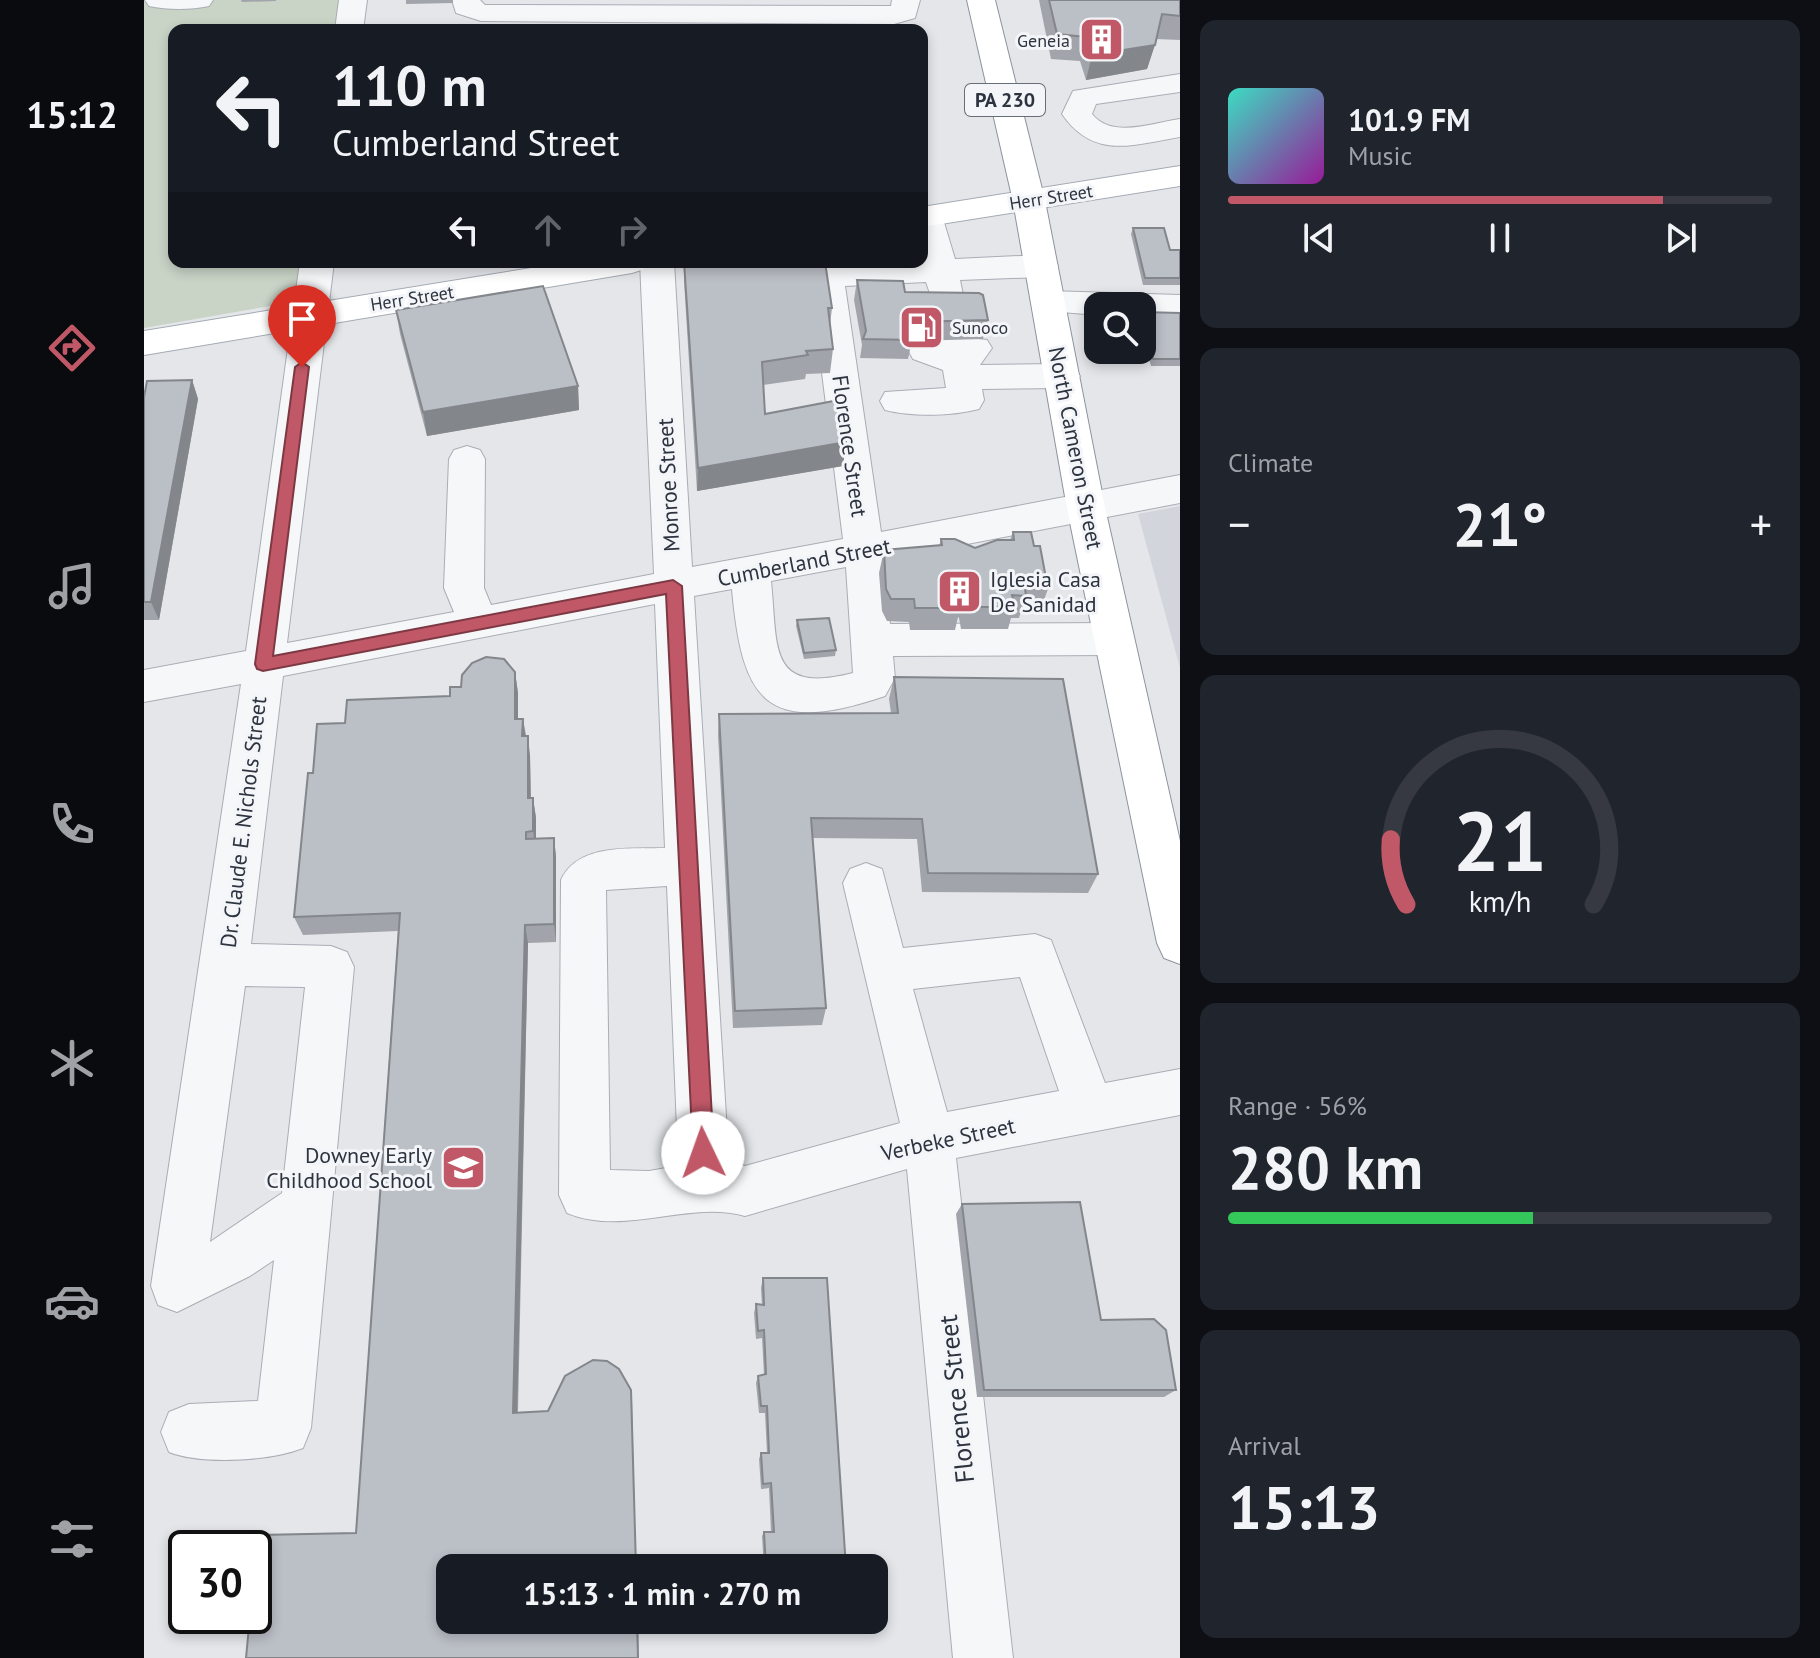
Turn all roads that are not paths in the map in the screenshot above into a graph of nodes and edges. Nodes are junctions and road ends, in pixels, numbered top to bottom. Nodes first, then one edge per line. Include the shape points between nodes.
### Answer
1 (159, 0) edge
2 (199, 0) edge
3 (466, 0) edge
4 (906, 0) edge
5 (981, 0) edge
6 (1180, 83) edge
7 (1180, 128) edge
8 (1180, 176) edge
9 (1029, 201) junction
10 (928, 217) edge
11 (316, 268) edge
12 (595, 268) edge
13 (657, 268) edge
14 (826, 269) edge
15 (914, 275) edge
16 (1045, 284) junction
17 (1180, 306) edge
18 (309, 315) junction
19 (956, 341) junction
20 (144, 343) edge
21 (1062, 376) junction
22 (898, 401) dead end
23 (467, 459) dead end
24 (1180, 489) edge
25 (1086, 508) junction
26 (864, 551) junction
27 (750, 572) junction
28 (673, 586) junction
29 (478, 623) junction
30 (1114, 639) junction
31 (873, 659) junction
32 (263, 664) junction
33 (144, 686) edge
34 (688, 866) junction
35 (866, 883) dead end
36 (1180, 943) edge
37 (225, 964) junction
38 (885, 971) junction
39 (1180, 1092) edge
40 (1090, 1109) junction
41 (929, 1139) junction
42 (719, 1184) junction
43 (305, 1208) junction
44 (189, 1432) dead end
45 (983, 1658) edge

1 - 2 street
3 - 4 street via 466,7 481,13 894,15 905,12
5 - 9 main road, North Cameron Street / PA 230
6 - 7 street via 1084,97 1077,114 1090,131 1117,138
8 - 9 main road, Herr Street
9 - 10 main road, Herr Street
9 - 16 main road, North Cameron Street / PA 230
11 - 18 street, Dr. Claude E. Nichols Street
12 - 18 main road, Herr Street
13 - 28 street, Monroe Street
14 - 15 street
14 - 26 street, Florence Street
15 - 16 street
15 - 19 street
16 - 17 street
16 - 21 main road, North Cameron Street / PA 230
18 - 20 main road, Herr Street
18 - 32 street, Dr. Claude E. Nichols Street
19 - 21 street
19 - 22 street via 966,400
21 - 25 main road, North Cameron Street / PA 230
23 - 29 street via 464,588
24 - 25 street, Cumberland Street
25 - 26 street, Cumberland Street
25 - 30 main road, North Cameron Street / PA 230
26 - 27 street, Cumberland Street
26 - 31 street, Florence Street
27 - 28 street, Cumberland Street
27 - 31 street via 763,668 776,685 795,695 858,688
28 - 29 street, Cumberland Street
28 - 34 street, Monroe Street
29 - 32 street, Cumberland Street
30 - 31 street
30 - 36 main road, North Cameron Street / PA 230
32 - 33 street, Cumberland Street
32 - 37 street, Dr. Claude E. Nichols Street
34 - 42 street, Monroe Street via 703,1153
34 - 42 street, Verbeke Street via 601,870 583,880 585,1195 649,1196
35 - 38 street, Florence Street
37 - 43 street via 331,967
37 - 43 street, Dr. Claude E. Nichols Street via 177,1286 232,1258
38 - 40 street via 1035,955
38 - 41 street, Florence Street
39 - 40 street, Verbeke Street
40 - 41 street, Verbeke Street
41 - 42 street, Verbeke Street via 745,1191
41 - 45 street, Florence Street
43 - 44 street via 283,1428

